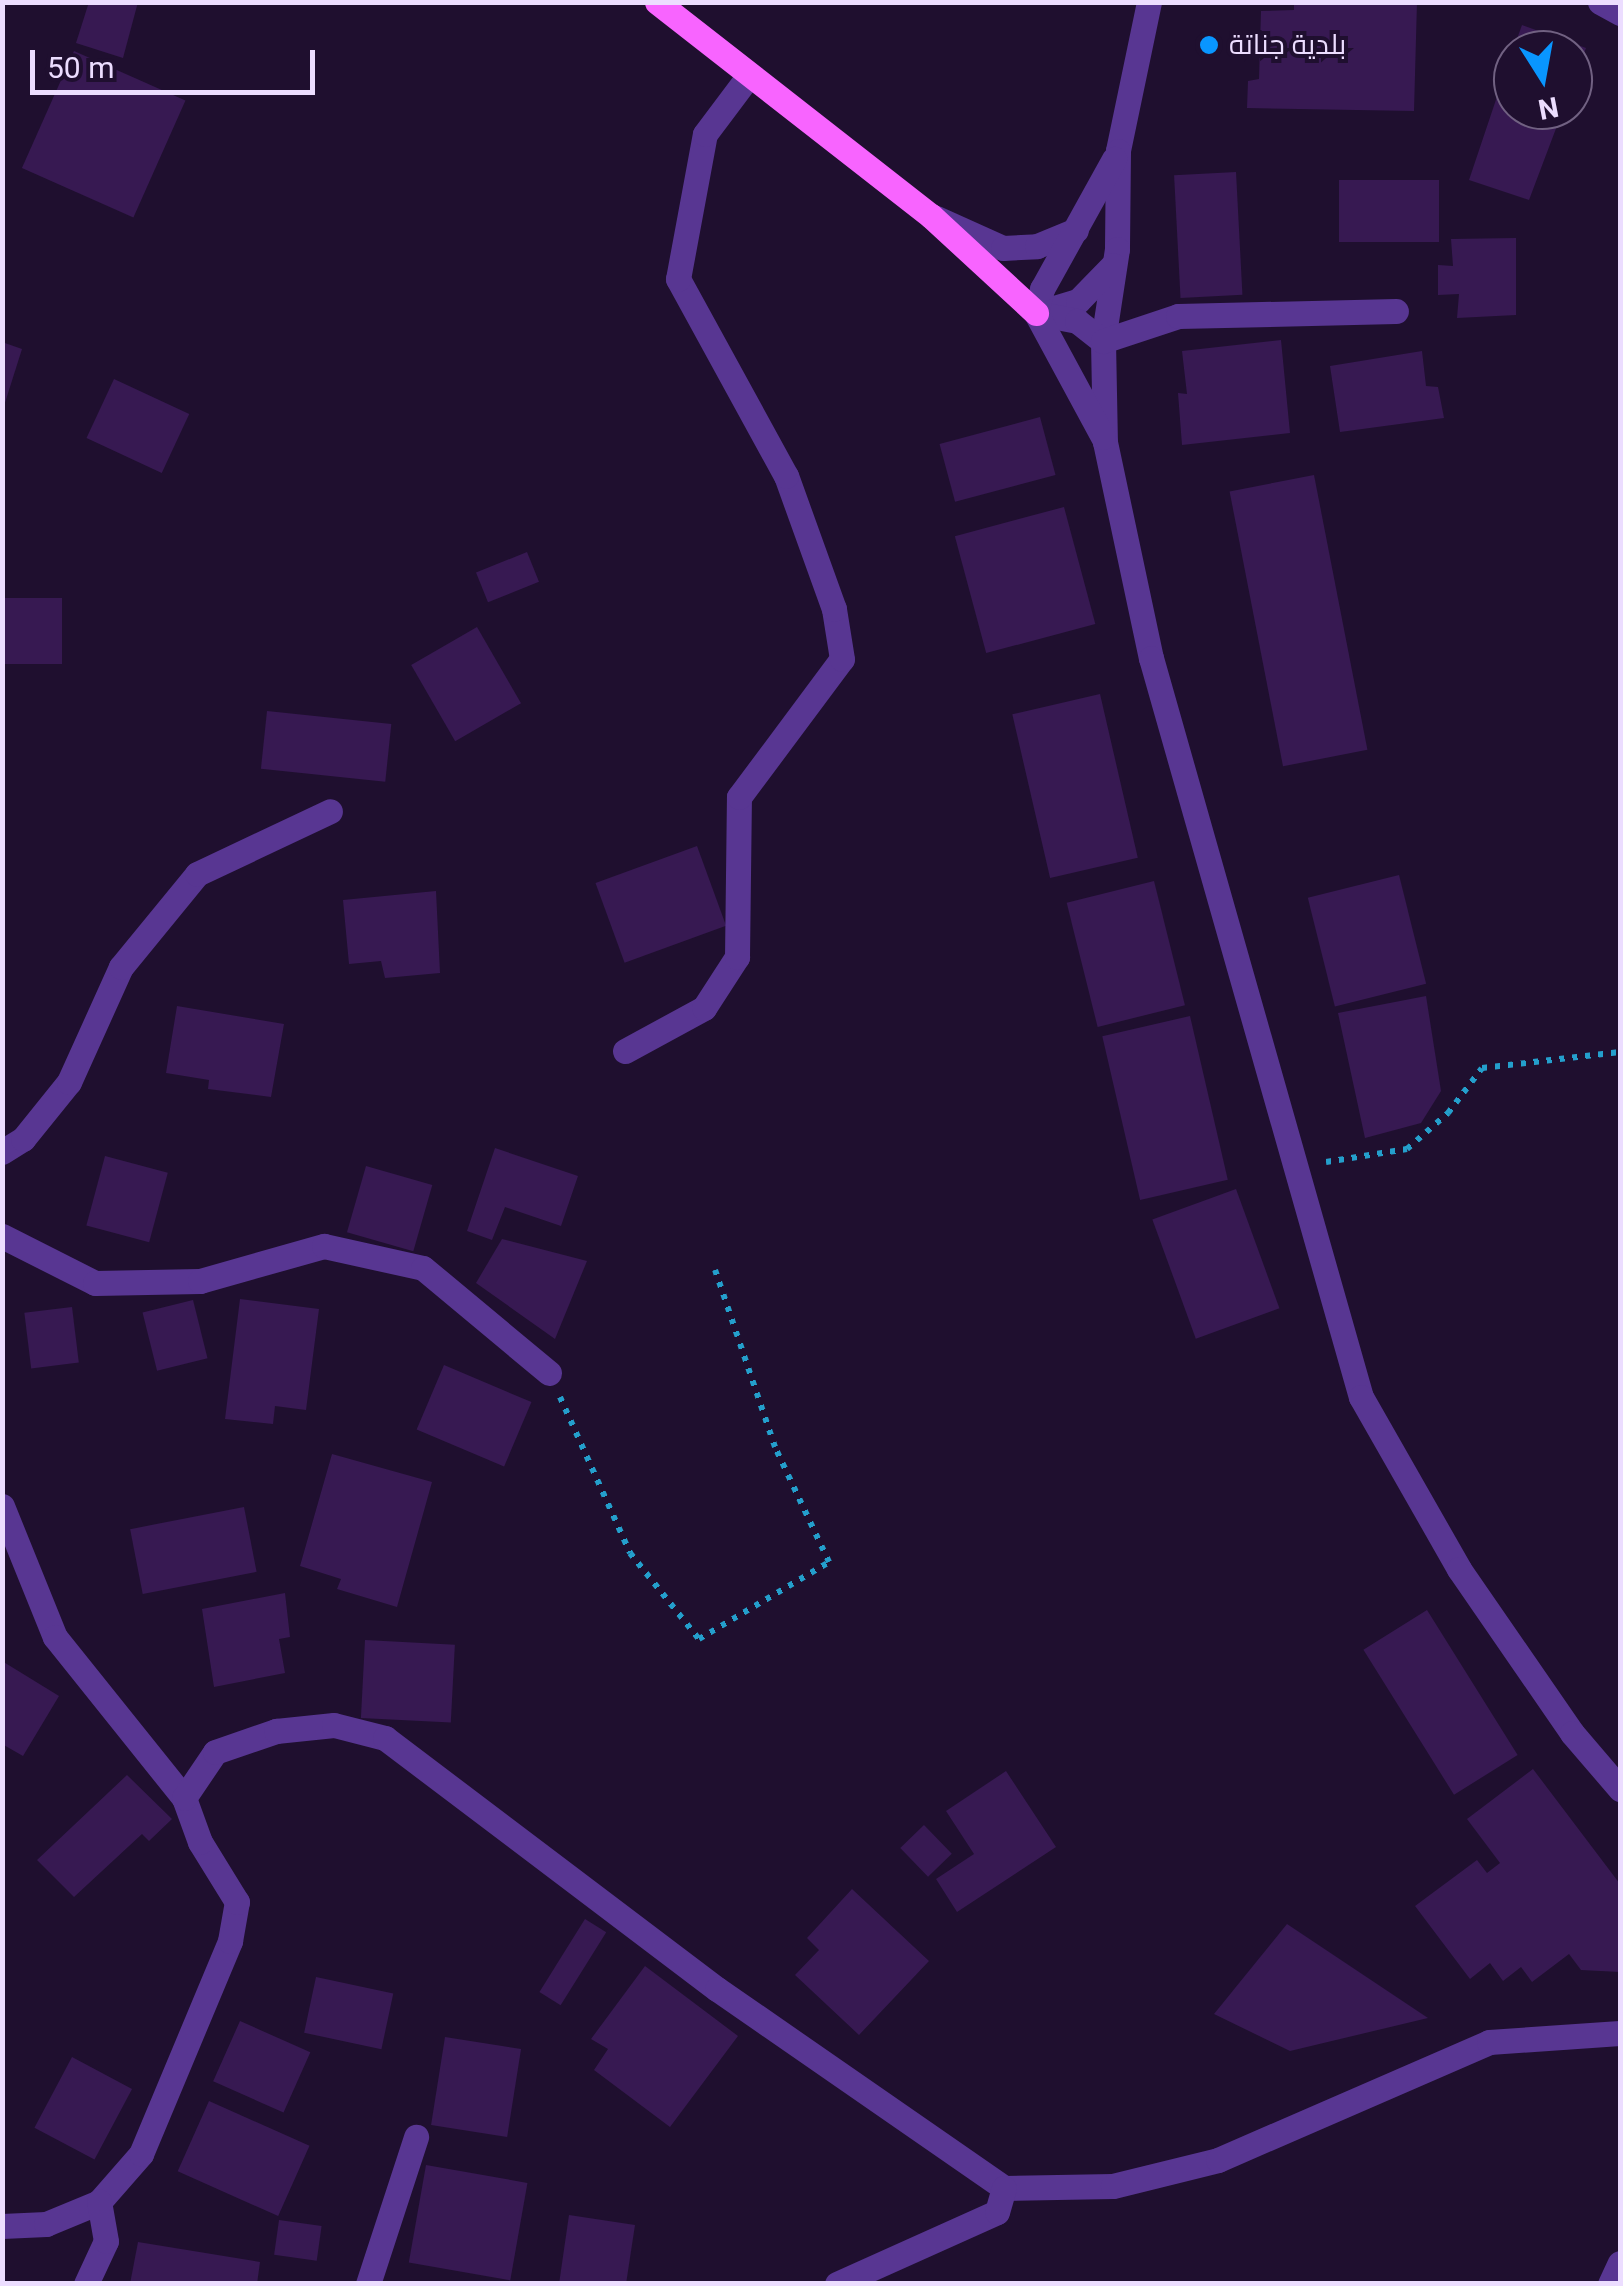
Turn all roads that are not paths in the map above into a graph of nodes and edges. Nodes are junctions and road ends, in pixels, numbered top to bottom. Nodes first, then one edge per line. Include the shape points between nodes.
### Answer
1 (656, 2) edge
2 (1150, 2) edge
3 (1600, 2) edge
4 (1620, 14) edge
5 (747, 78) junction
6 (1118, 151) junction
7 (931, 216) junction
8 (1076, 230) junction
9 (1114, 263) junction
10 (1396, 311) dead end
11 (1036, 313) junction
12 (1103, 341) junction
13 (1105, 442) junction
14 (330, 811) dead end
15 (625, 1051) dead end
16 (2, 1152) edge
17 (2, 1236) edge
18 (549, 1373) road end
19 (2, 1506) edge
20 (1620, 1789) edge
21 (184, 1798) junction
22 (1620, 2033) edge
23 (416, 2137) dead end
24 (1004, 2188) junction
25 (99, 2202) junction
26 (2, 2226) edge
27 (1620, 2262) edge
28 (86, 2284) edge
29 (368, 2284) edge
30 (836, 2284) edge
31 (1610, 2284) edge

1 - 5 main road
2 - 6 street
3 - 4 street
5 - 7 main road
5 - 15 street via 705,134 678,279 786,476 834,610 842,659 739,797 737,957 704,1008
6 - 8 street
6 - 9 street
7 - 8 street via 1003,248 1036,246
7 - 11 main road
8 - 11 street via 1042,288
9 - 11 street via 1078,301
9 - 12 street
10 - 12 street via 1178,316
11 - 12 street via 1077,321
11 - 13 street
12 - 13 street
13 - 20 street via 1152,658 1361,1397 1460,1568 1572,1734
14 - 16 street via 197,874 121,966 69,1082 23,1139
17 - 18 street via 94,1283 200,1282 324,1246 423,1268
19 - 21 street via 55,1637
21 - 24 street via 215,1752 276,1731 334,1724 385,1738 717,1989
21 - 25 street via 200,1842 237,1902 230,1941 140,2154
22 - 24 street via 1488,2042 1218,2160 1114,2186
23 - 29 street
24 - 30 street via 998,2212
25 - 26 street via 46,2224
25 - 28 street via 106,2242
27 - 31 street

